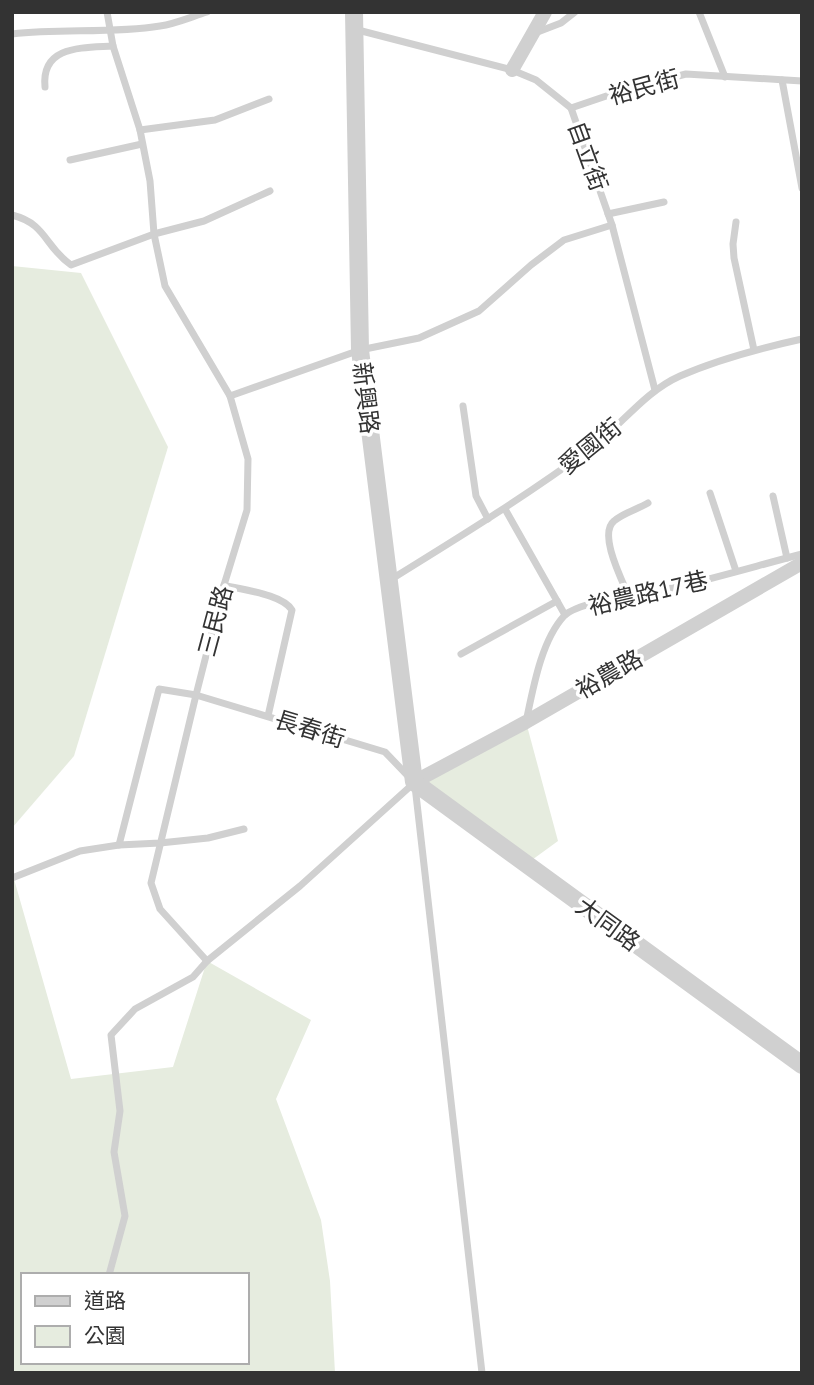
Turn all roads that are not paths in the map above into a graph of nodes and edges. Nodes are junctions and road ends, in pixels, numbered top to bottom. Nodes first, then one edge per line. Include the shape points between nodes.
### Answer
1 (107, 12) edge
2 (207, 12) edge
3 (545, 12) edge
4 (575, 12) edge
5 (699, 12) edge
6 (354, 20) edge
7 (111, 30) junction
8 (12, 34) edge
9 (534, 34) junction
10 (113, 46) junction
11 (512, 70) junction
12 (725, 76) junction
13 (782, 80) junction
14 (802, 81) edge
15 (45, 86) dead end
16 (269, 99) dead end
17 (571, 108) junction
18 (139, 131) junction
19 (142, 145) junction
20 (70, 160) dead end
21 (802, 188) edge
22 (270, 191) dead end
23 (664, 202) dead end
24 (608, 214) junction
25 (12, 215) edge
26 (736, 222) dead end
27 (612, 225) junction
28 (154, 234) junction
29 (802, 339) edge
30 (360, 350) junction
31 (754, 350) junction
32 (655, 390) junction
33 (230, 396) junction
34 (463, 406) dead end
35 (710, 494) dead end
36 (773, 496) dead end
37 (648, 503) dead end
38 (505, 509) junction
39 (488, 519) junction
40 (802, 554) edge
41 (787, 558) junction
42 (802, 563) edge
43 (736, 571) junction
44 (389, 580) junction
45 (224, 585) junction
46 (629, 597) junction
47 (557, 601) junction
48 (565, 615) junction
49 (461, 654) dead end
50 (195, 695) junction
51 (268, 716) junction
52 (526, 722) junction
53 (414, 782) junction
54 (244, 829) dead end
55 (160, 843) junction
56 (120, 845) junction
57 (12, 878) edge
58 (207, 961) junction
59 (802, 1065) edge
60 (110, 1273) edge
61 (482, 1373) edge

1 - 7 lane, 三民路
2 - 7 lane via 161,26
3 - 9 street
4 - 9 lane
5 - 12 lane
6 - 11 lane, 自立街
6 - 30 street, 新興路
7 - 8 lane
7 - 10 lane, 三民路
9 - 11 street
10 - 15 lane via 71,49 50,60
10 - 18 lane, 三民路
11 - 17 lane, 自立街 via 536,79
12 - 13 lane, 裕民街
12 - 17 lane, 裕民街 via 686,74
13 - 14 lane, 裕民街
13 - 21 lane
16 - 18 lane via 215,120
17 - 24 lane, 自立街
18 - 19 lane, 三民路
19 - 20 lane
19 - 28 lane, 三民路
22 - 28 lane via 204,221
23 - 24 lane
24 - 27 lane, 自立街
25 - 28 lane via 37,225 58,256 71,265
26 - 31 lane via 734,258
27 - 30 lane via 564,240 479,311 419,338
27 - 32 lane, 自立街
28 - 33 lane, 三民路 via 165,286
29 - 31 lane, 愛國街
30 - 33 lane
30 - 44 street, 新興路
31 - 32 lane, 愛國街 via 680,376
32 - 38 lane, 愛國街 via 593,447
33 - 45 lane, 三民路 via 248,459 247,510
34 - 39 lane via 475,496
35 - 43 lane
36 - 41 lane
37 - 46 lane via 614,520 608,528 607,539
38 - 39 lane, 愛國街
38 - 47 lane
39 - 44 lane, 愛國街
40 - 41 lane, 裕農路17巷
41 - 43 lane, 裕農路17巷
42 - 52 street, 裕農路
43 - 46 lane, 裕農路17巷
44 - 53 street, 新興路
45 - 50 lane, 三民路
45 - 51 lane via 277,599 292,610
46 - 48 lane, 裕農路17巷
47 - 48 lane
47 - 49 lane
48 - 52 lane, 裕農路17巷 via 548,642
50 - 51 lane, 長春街
50 - 55 lane, 三民路
50 - 56 lane, 長春街 via 159,688
51 - 53 lane, 長春街 via 385,752
52 - 53 street, 裕農路
53 - 58 lane via 300,886
53 - 59 street, 大同路
53 - 61 lane
54 - 55 lane
55 - 56 lane
55 - 58 lane, 三民路 via 151,883 160,909
56 - 57 lane via 80,851
58 - 60 lane via 193,977 135,1009 111,1035 120,1111 114,1152 125,1216

